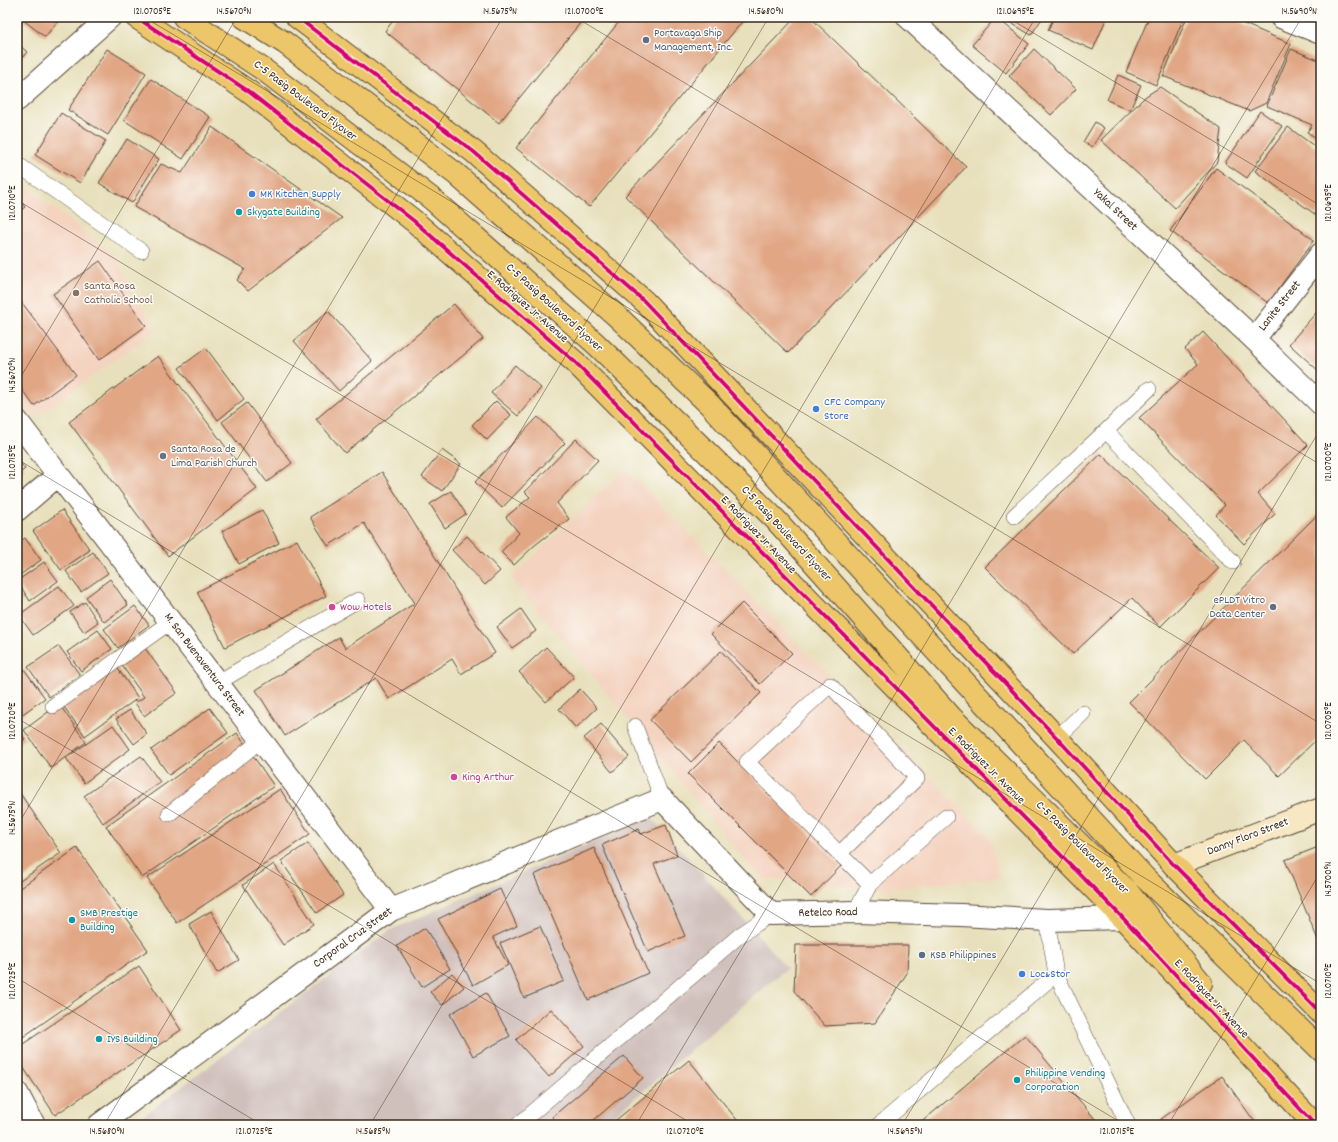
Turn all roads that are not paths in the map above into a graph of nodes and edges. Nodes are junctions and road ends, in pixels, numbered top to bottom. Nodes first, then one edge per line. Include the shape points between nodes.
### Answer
1 (110, 17) edge
2 (184, 17) edge
3 (244, 17) edge
4 (297, 17) edge
5 (908, 17) edge
6 (1280, 17) edge
7 (140, 18) edge
8 (1321, 33) edge
9 (17, 100) edge
10 (17, 164) edge
11 (141, 252) dead end
12 (1321, 254) edge
13 (1254, 340) junction
14 (1149, 389) dead end
15 (1321, 404) edge
16 (17, 421) edge
17 (1106, 430) junction
18 (58, 475) junction
19 (17, 510) edge
20 (1014, 516) dead end
21 (1233, 562) dead end
22 (358, 600) dead end
23 (170, 622) junction
24 (217, 683) junction
25 (54, 706) dead end
26 (1083, 713) dead end
27 (634, 726) dead end
28 (1058, 738) junction
29 (261, 740) junction
30 (662, 800) junction
31 (1321, 809) edge
32 (168, 814) dead end
33 (946, 817) dead end
34 (839, 854) junction
35 (1174, 865) junction
36 (870, 884) junction
37 (391, 910) junction
38 (855, 912) junction
39 (771, 914) junction
40 (1122, 918) junction
41 (1047, 920) junction
42 (1056, 974) junction
43 (1321, 1013) edge
44 (1321, 1050) edge
45 (17, 1093) edge
46 (34, 1125) edge
47 (99, 1125) edge
48 (518, 1125) edge
49 (879, 1125) edge
50 (1128, 1125) edge
51 (1316, 1125) edge

1 - 9 street
2 - 51 main road, C-5 Pasig Boulevard Flyover via 264,70 432,199 596,344 776,520 951,717 1127,891
3 - 44 main road, C-5 Pasig Boulevard Flyover via 285,43 456,174 620,320 703,399 1144,877
4 - 28 main road via 474,152 644,301
5 - 13 street, Yakal Street
6 - 8 street
7 - 40 main road, E. Rodriguez Jr. Avenue via 248,91 396,206 575,362
10 - 11 lane
12 - 13 street, Lanite Street
13 - 15 street, Yakal Street
14 - 17 lane
16 - 18 street, M. San Buenaventura Street
17 - 20 lane
17 - 21 lane
18 - 19 street
18 - 23 street, M. San Buenaventura Street
22 - 24 lane
23 - 24 street, M. San Buenaventura Street
23 - 25 lane
24 - 29 street, M. San Buenaventura Street
26 - 28 lane
27 - 30 lane
28 - 35 main road
29 - 32 lane
29 - 37 street, M. San Buenaventura Street
30 - 37 street, Corporal Cruz Street
30 - 39 street
31 - 35 main road, Danny Floro Street
33 - 36 lane
34 - 34 lane via 747,762 830,685 917,778
34 - 36 lane
35 - 43 main road
36 - 38 lane
37 - 47 street, Corporal Cruz Street
38 - 39 street, Retelco Road
38 - 41 street, Retelco Road
39 - 48 lane via 740,935
40 - 41 street, Retelco Road
40 - 51 main road, E. Rodriguez Jr. Avenue
41 - 42 lane
42 - 49 lane
42 - 50 lane
45 - 46 street

